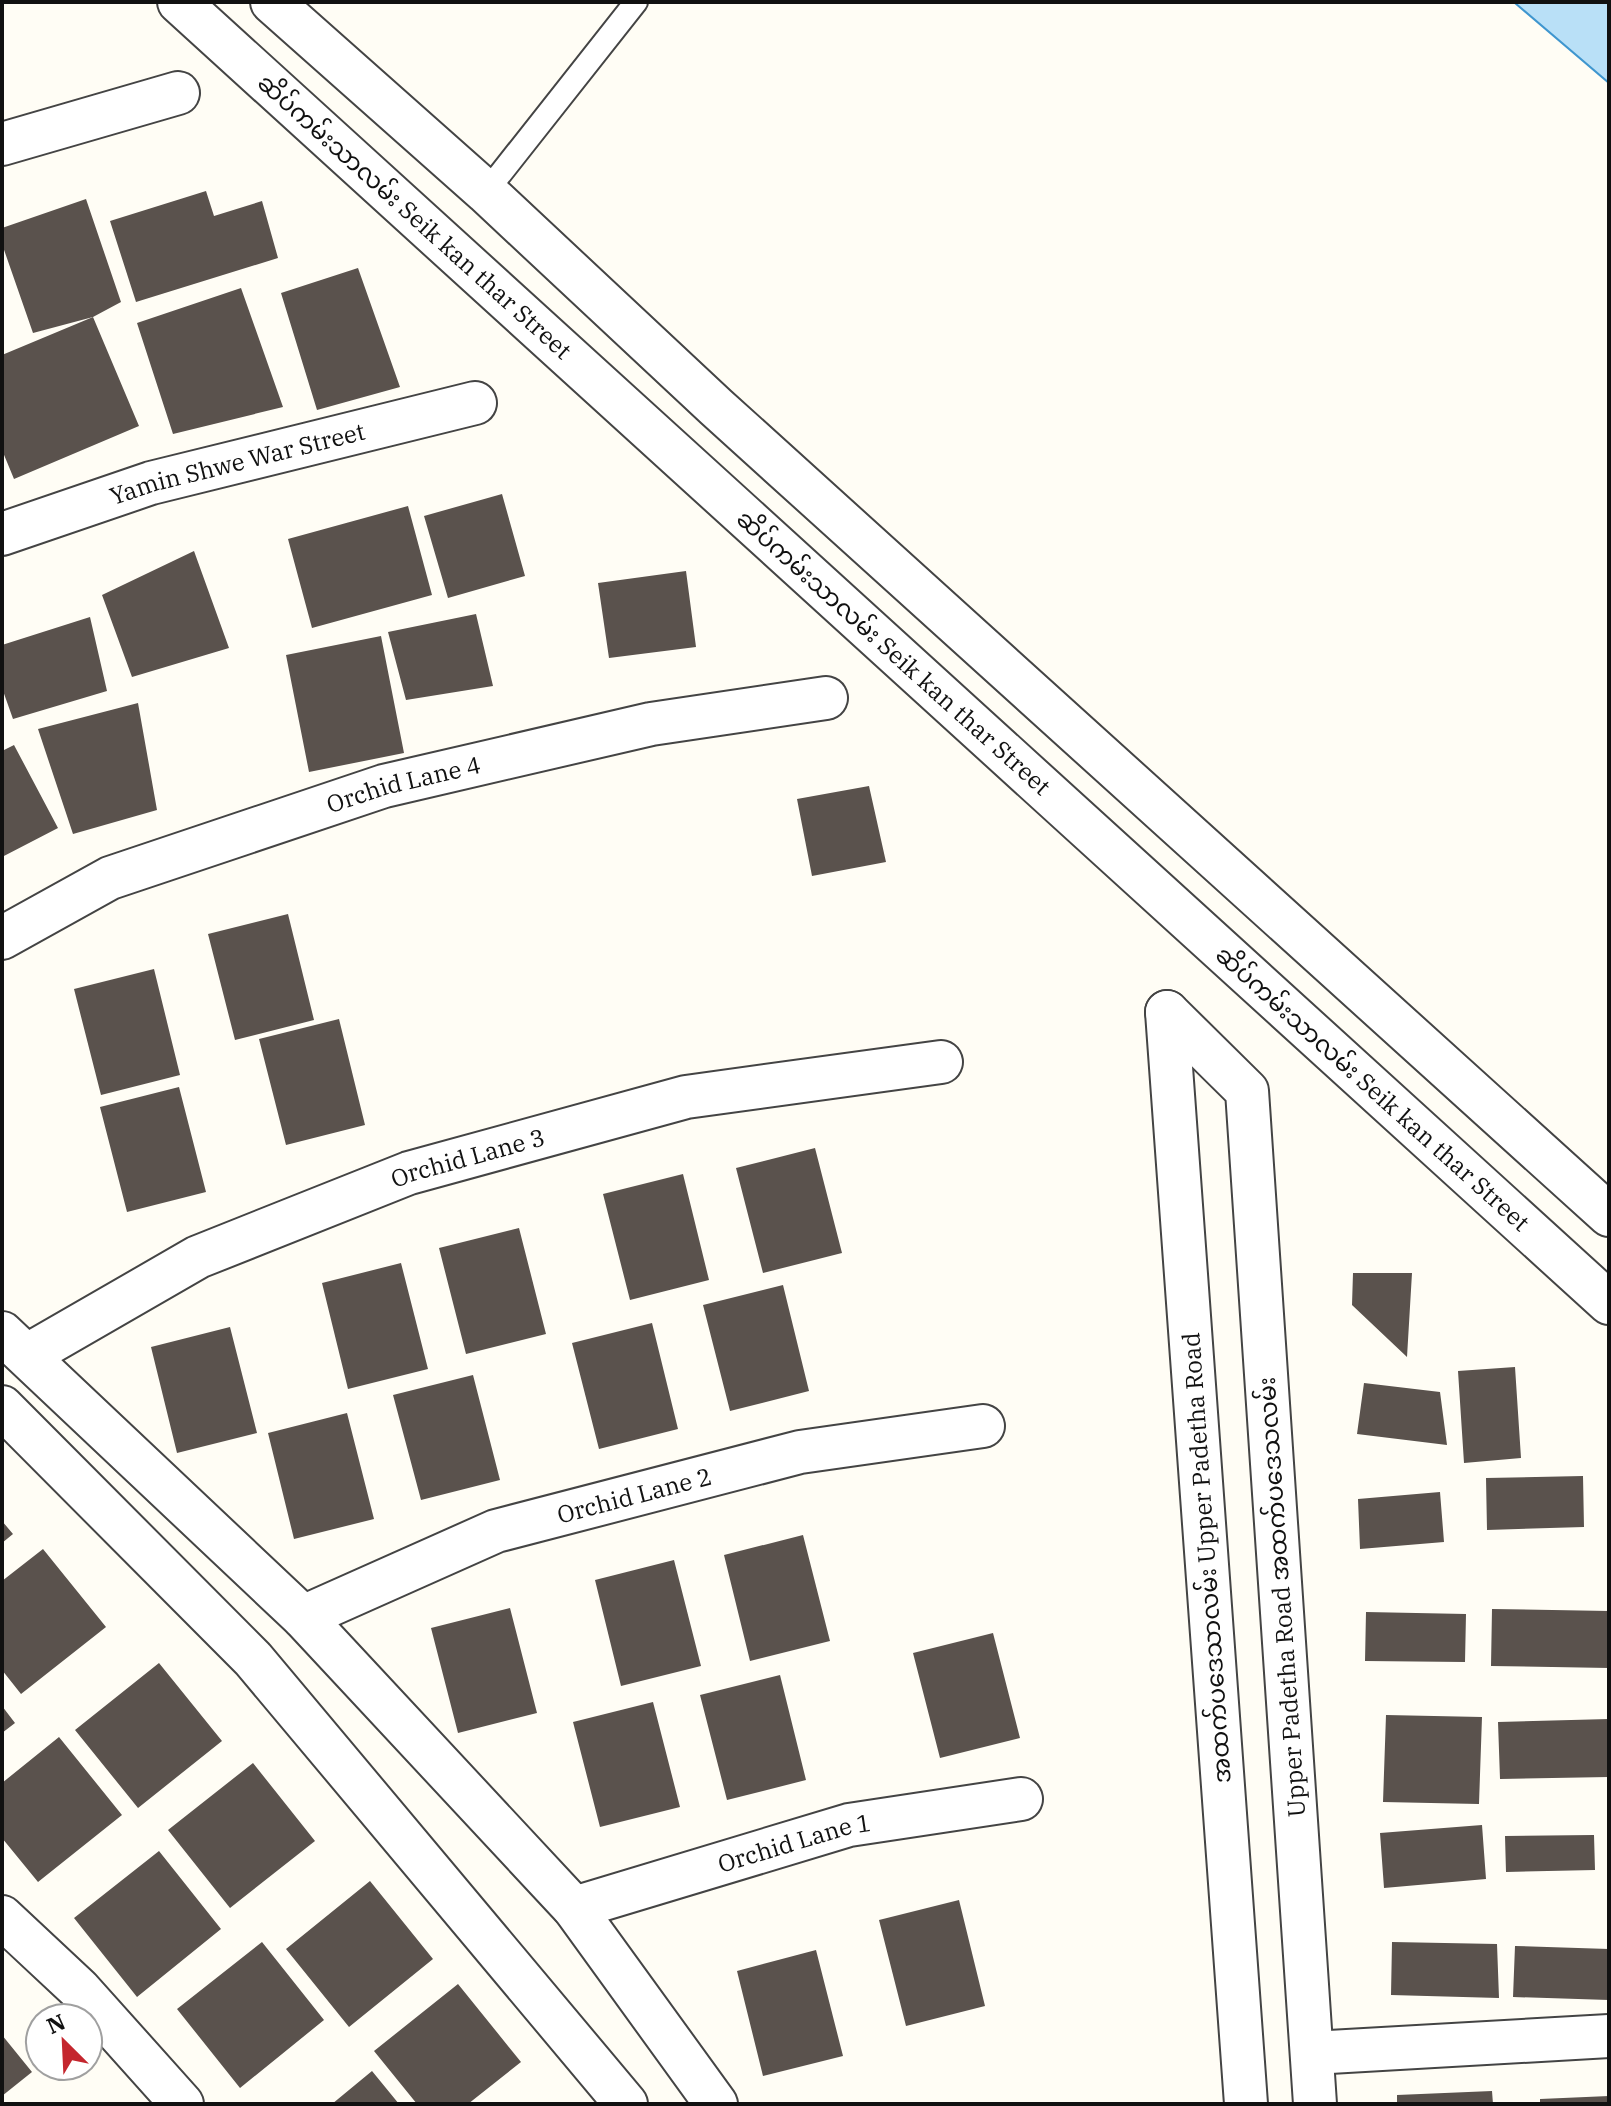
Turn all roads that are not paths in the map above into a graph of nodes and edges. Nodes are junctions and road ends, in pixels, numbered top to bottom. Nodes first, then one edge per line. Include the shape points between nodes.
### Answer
1 (179, 2) edge
2 (272, 2) edge
3 (636, 2) edge
4 (178, 93) dead end
5 (2, 144) edge
6 (486, 192) junction
7 (475, 403) dead end
8 (2, 534) edge
9 (826, 698) dead end
10 (2, 938) edge
11 (1167, 1012) joint
12 (941, 1062) dead end
13 (1609, 1215) edge
14 (1609, 1303) edge
15 (15, 1344) edge
16 (2, 1407) edge
17 (983, 1426) dead end
18 (303, 1617) junction
19 (1021, 1799) dead end
20 (574, 1908) junction
21 (2, 1917) edge
22 (1609, 2036) edge
23 (1312, 2053) junction
24 (182, 2104) edge
25 (626, 2104) edge
26 (716, 2104) edge
27 (1246, 2104) edge
28 (1315, 2104) edge

1 - 14 street, ဆိပ်ကမ်းသာလမ်း Seik kan thar Street
2 - 6 street
3 - 6 lane
4 - 5 street
6 - 13 street via 716,407
7 - 8 street, Yamin Shwe War Street via 151,483
9 - 10 street, Orchid Lane 4 via 651,724 384,786 110,878
11 - 23 street, Upper Padetha Road အထက်ပဒေသလမ်း via 1247,1091
11 - 27 street, အထက်ပဒေသာလမ်း Upper Padetha Road
12 - 15 street, Orchid Lane 3 via 686,1097 409,1173 198,1257
15 - 18 street
16 - 25 street via 253,1659
17 - 18 street, Orchid Lane 2 via 800,1452 496,1531
18 - 20 street
19 - 20 street, Orchid Lane 1 via 849,1825
20 - 26 street
21 - 24 street via 79,1989
22 - 23 street
23 - 28 street, Upper Padetha Road အထက်ပဒေသလမ်း

